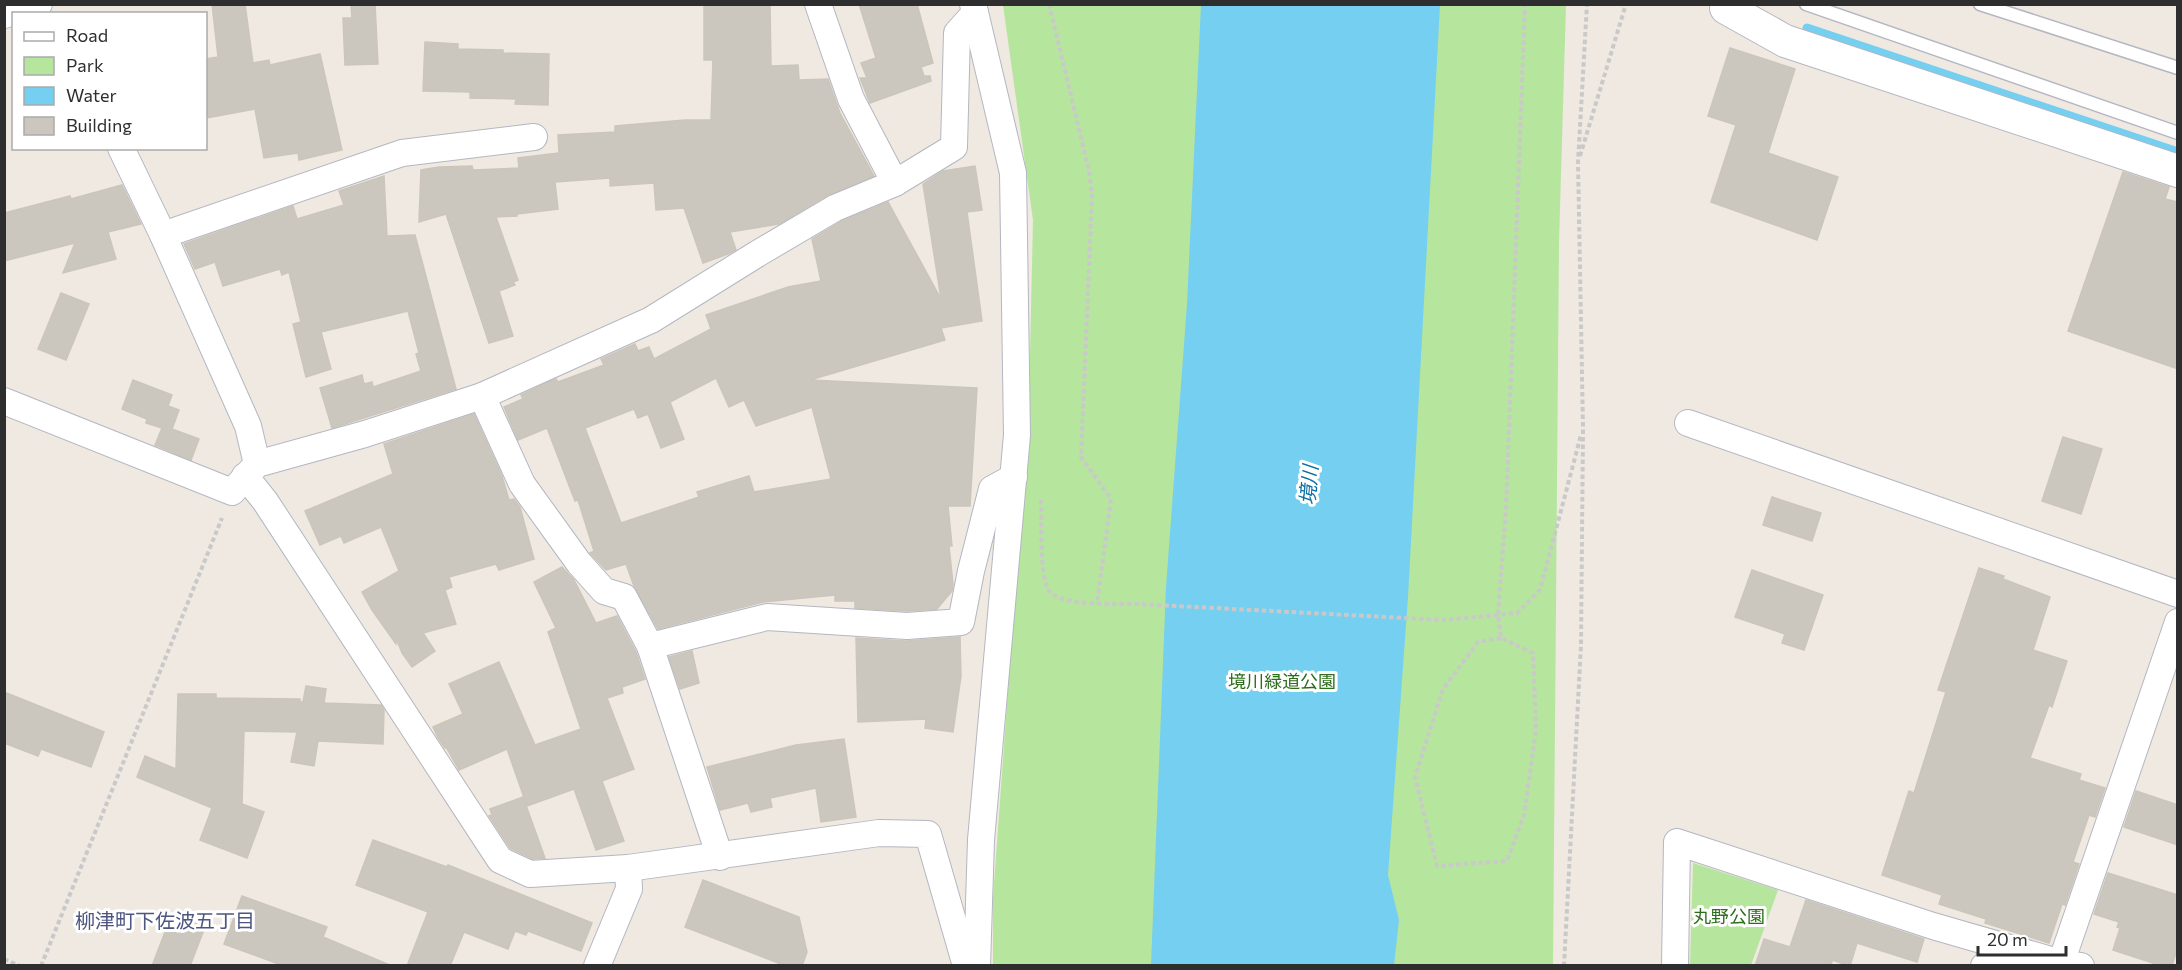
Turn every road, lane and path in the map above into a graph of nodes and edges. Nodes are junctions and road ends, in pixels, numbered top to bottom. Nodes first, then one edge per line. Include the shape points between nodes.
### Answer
1 (39, 4) edge
2 (818, 4) edge
3 (1049, 4) edge
4 (1525, 4) edge
5 (1587, 4) edge
6 (1626, 4) edge
7 (1806, 4) edge
8 (1980, 4) edge
9 (1726, 8) dead end
10 (974, 9) edge
11 (14, 12) edge
12 (2178, 68) edge
13 (2178, 133) edge
14 (534, 137) dead end
15 (123, 150) edge
16 (1578, 162) junction
17 (2178, 171) edge
18 (895, 183) junction
19 (163, 235) junction
20 (482, 396) junction
21 (4, 401) edge
22 (1688, 423) dead end
23 (1582, 428) junction
24 (245, 477) junction
25 (1014, 477) junction
26 (1041, 494) dead end
27 (2178, 594) edge
28 (1097, 604) junction
29 (1498, 615) junction
30 (2178, 622) edge
31 (1501, 638) junction
32 (650, 646) junction
33 (720, 857) junction
34 (628, 868) junction
35 (4, 959) edge
36 (2071, 964) edge
37 (20, 966) edge
38 (41, 966) edge
39 (597, 966) edge
40 (966, 966) edge
41 (977, 966) edge
42 (1564, 966) edge
43 (1675, 966) edge
44 (1984, 966) edge

1 - 11 street
2 - 18 street via 851,99
3 - 28 path via 1092,196 1081,457 1111,499
4 - 29 path via 1506,508
5 - 16 path
6 - 16 path
7 - 13 lane
8 - 12 lane
9 - 17 street via 1785,41
10 - 18 street via 957,33 954,147
10 - 25 street via 1013,173 1017,435
14 - 19 street via 402,153
15 - 19 street
16 - 23 path
18 - 20 street via 835,208 651,320
19 - 24 street via 248,426
20 - 24 street
20 - 32 street via 522,484 604,591 624,597
21 - 24 street
22 - 27 street
23 - 29 path via 1540,590 1517,614
23 - 42 path via 1581,645
24 - 34 street via 265,501 500,860 530,874
24 - 38 path
25 - 32 street via 992,489 961,622 907,626 767,617
25 - 41 street via 981,840
26 - 28 path via 1048,591 1058,599
28 - 29 path via 1444,620
29 - 31 path
30 - 36 street
31 - 31 path via 1533,653 1536,730 1524,815 1507,861 1437,866 1415,777 1443,688 1478,642
32 - 33 street
33 - 34 street
33 - 40 street via 879,833 928,834
34 - 39 street via 629,889
35 - 37 path
36 - 43 street via 1933,926 1677,842
36 - 44 street

